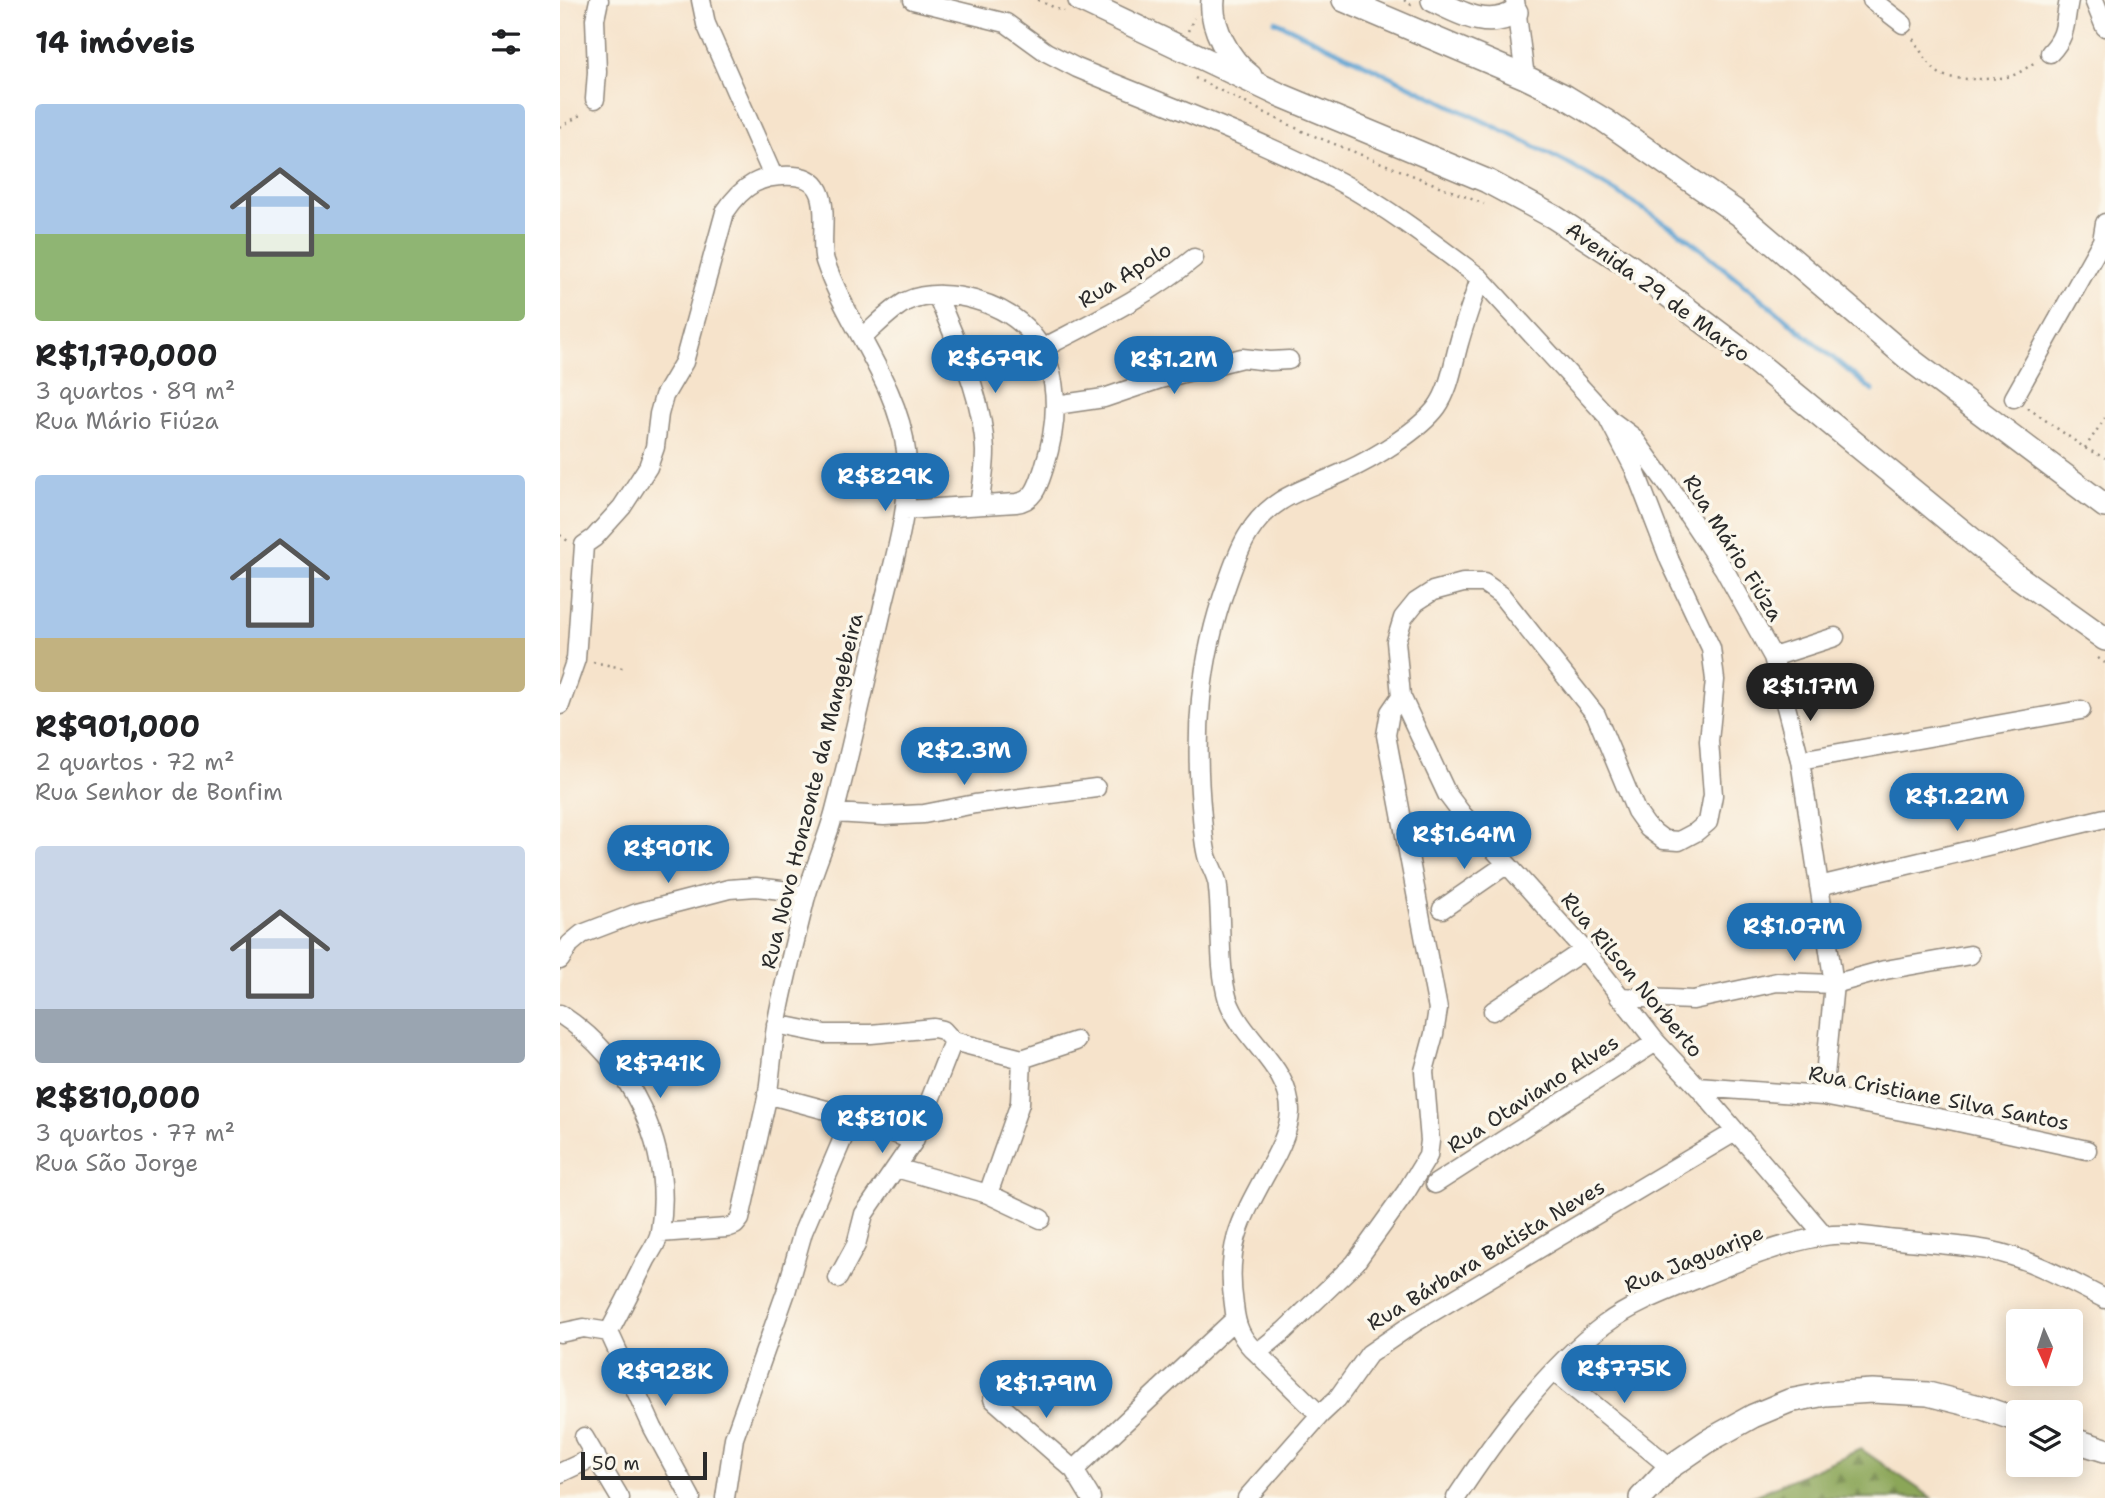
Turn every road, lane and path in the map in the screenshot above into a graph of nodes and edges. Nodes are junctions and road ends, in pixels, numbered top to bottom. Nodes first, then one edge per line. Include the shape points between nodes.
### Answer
1 (599, 0) edge
2 (701, 0) edge
3 (913, 0) edge
4 (1038, 0) edge
5 (1213, 0) edge
6 (1344, 0) edge
7 (1383, 0) edge
8 (1433, 0) edge
9 (1872, 0) edge
10 (2094, 0) edge
11 (2065, 2) edge
12 (1516, 6) edge
13 (1076, 8) edge
14 (1903, 24) joint
15 (2105, 27) edge
16 (1409, 29) junction
17 (2050, 53) joint
18 (1185, 73) dead end
19 (1525, 77) junction
20 (1278, 94) junction
21 (595, 99) joint
22 (560, 127) edge
23 (773, 176) junction
24 (1489, 206) dead end
25 (2105, 222) edge
26 (1194, 258) dead end
27 (1480, 278) junction
28 (937, 295) junction
29 (862, 338) junction
30 (1043, 348) junction
31 (1289, 360) dead end
32 (2014, 398) joint
33 (1056, 405) junction
34 (1607, 416) junction
35 (2105, 418) edge
36 (2085, 448) junction
37 (2105, 458) edge
38 (979, 505) junction
39 (2105, 506) edge
40 (905, 510) junction
41 (1835, 638) dead end
42 (2100, 647) edge
43 (1773, 657) junction
44 (2105, 663) edge
45 (1401, 696) junction
46 (560, 705) edge
47 (2081, 710) dead end
48 (1800, 760) junction
49 (1096, 788) dead end
50 (835, 813) junction
51 (2105, 818) edge
52 (1507, 864) junction
53 (1819, 886) junction
54 (806, 897) junction
55 (1442, 909) dead end
56 (1584, 950) junction
57 (1970, 955) dead end
58 (560, 960) edge
59 (1835, 984) junction
60 (1619, 997) junction
61 (1493, 1012) dead end
62 (561, 1016) edge
63 (776, 1024) junction
64 (953, 1041) junction
65 (1076, 1041) dead end
66 (1656, 1042) junction
67 (1022, 1059) junction
68 (1698, 1087) junction
69 (767, 1094) junction
70 (1823, 1096) junction
71 (852, 1117) junction
72 (1735, 1132) junction
73 (914, 1141) junction
74 (2087, 1150) dead end
75 (896, 1168) junction
76 (1435, 1184) dead end
77 (988, 1194) junction
78 (1041, 1219) dead end
79 (660, 1233) junction
80 (1825, 1236) junction
81 (838, 1278) dead end
82 (2105, 1300) edge
83 (1236, 1319) junction
84 (609, 1332) junction
85 (560, 1333) edge
86 (1257, 1353) junction
87 (1554, 1372) junction
88 (993, 1399) dead end
89 (1320, 1415) junction
90 (2006, 1416) edge
91 (583, 1437) dead end
92 (2083, 1443) edge
93 (2105, 1450) edge
94 (596, 1456) junction
95 (1670, 1467) junction
96 (1074, 1470) junction
97 (560, 1473) edge
98 (620, 1498) edge
99 (691, 1498) edge
100 (725, 1498) edge
101 (1091, 1498) edge
102 (1247, 1498) edge
103 (1456, 1498) edge
104 (1641, 1498) edge

1 - 21 street
2 - 23 street via 706,23
3 - 27 street via 1006,23 1077,68 1276,150 1342,183 1416,229
4 - 13 path
5 - 20 main road via 1217,31 1231,56 1244,72
6 - 16 main road
7 - 16 main road
8 - 12 main road via 1488,20 1506,18
9 - 14 street
10 - 15 street
11 - 17 street via 2064,32
12 - 19 street
13 - 20 main road, Avenida 29 de Março
14 - 17 path via 1932,67 1949,77 2014,75
16 - 19 main road
18 - 24 path via 1302,131
19 - 39 main road via 1604,120 1739,214 1908,358
20 - 42 main road, Avenida 29 de Março via 1487,181 1631,267 1740,349
21 - 22 path via 587,111
23 - 29 street, Rua Novo Honzonte da Mangebeira via 798,176 820,194 824,257
23 - 46 street via 750,184 725,212 684,362 664,396 648,467 622,507 584,545 576,659
25 - 32 street via 2102,241
26 - 30 street, Rua Apolo via 1133,302
27 - 34 street
27 - 83 street via 1446,392 1428,418 1345,472 1292,492 1260,519 1248,533 1214,619 1202,676 1199,751 1201,814 1207,856 1218,883 1224,980 1237,1020 1280,1077 1290,1111 1278,1152 1233,1246 1231,1286
28 - 29 street via 904,302
28 - 30 street via 969,298 1013,315
28 - 38 street via 979,410 985,467
29 - 40 street, Rua Novo Honzonte da Mangebeira via 898,413 908,482
30 - 33 street
31 - 33 street via 1242,358 1104,398
32 - 36 path
33 - 38 street via 1054,431 1036,490 1023,502
34 - 43 street, Rua Mário Fiúza via 1633,437 1670,488 1724,569
34 - 45 street via 1711,648 1716,680 1709,741 1713,795 1708,822 1679,841 1664,840 1648,828 1636,811 1596,715 1501,595 1484,583 1433,591 1403,618 1396,641
35 - 36 path
36 - 37 path
38 - 40 street
40 - 50 street, Rua Novo Honzonte da Mangebeira
41 - 43 street
42 - 44 path
43 - 48 street, Rua Mário Fiúza
45 - 52 street, Rua Rilson Norberto via 1447,794
45 - 86 street via 1390,712 1386,735 1438,1009 1424,1071 1430,1141 1427,1156 1355,1263
47 - 48 street
48 - 53 street, Rua Mário Fiúza
49 - 50 street via 924,814
50 - 54 street, Rua Novo Honzonte da Mangebeira
51 - 53 street
52 - 55 street
52 - 56 street, Rua Rilson Norberto
53 - 59 street, Rua Mário Fiúza
54 - 58 street via 768,888 729,889 637,913 582,934
54 - 63 street, Rua Novo Honzonte da Mangebeira
56 - 60 street, Rua Rilson Norberto
56 - 61 street
57 - 59 street
59 - 60 street via 1777,982 1693,1000
59 - 70 street, Rua Mário Fiúza
60 - 66 street, Rua Rilson Norberto
62 - 79 street via 600,1048 647,1116 658,1149
63 - 64 street via 825,1034 934,1028
63 - 69 street, Rua Novo Honzonte da Mangebeira
64 - 67 street
64 - 73 street
65 - 67 street
66 - 68 street, Rua Rilson Norberto
66 - 76 street, Rua Otaviano Alves
67 - 77 street via 1020,1102
68 - 70 street, Rua Cristiane Silva Santos
68 - 72 street, Rua Rilson Norberto
69 - 71 street
69 - 79 street, Rua Novo Honzonte da Mangebeira via 736,1225
70 - 74 street, Rua Cristiane Silva Santos
71 - 73 street
71 - 100 street via 803,1232 734,1438
72 - 80 street, Rua Rilson Norberto
72 - 89 street, Rua Bárbara Batista Neves via 1414,1323 1369,1354 1338,1399
73 - 75 street
75 - 77 street
75 - 81 street via 864,1214 856,1245
77 - 78 street
79 - 84 street
80 - 82 street, Rua Jaguaripe via 1989,1250 2028,1261
80 - 87 street, Rua Jaguaripe via 1744,1259 1633,1307 1605,1325
83 - 86 street via 1240,1333
83 - 96 street
84 - 85 street via 584,1328
84 - 99 street
86 - 89 street
87 - 95 street
87 - 103 street, Rua Jaguaripe via 1485,1454
88 - 96 street
89 - 102 street, Rua Bárbara Batista Neves
90 - 95 main road via 1928,1394 1825,1394 1788,1401 1753,1416
91 - 94 street
92 - 93 main road
94 - 97 street
94 - 98 street
95 - 104 main road
96 - 101 street

